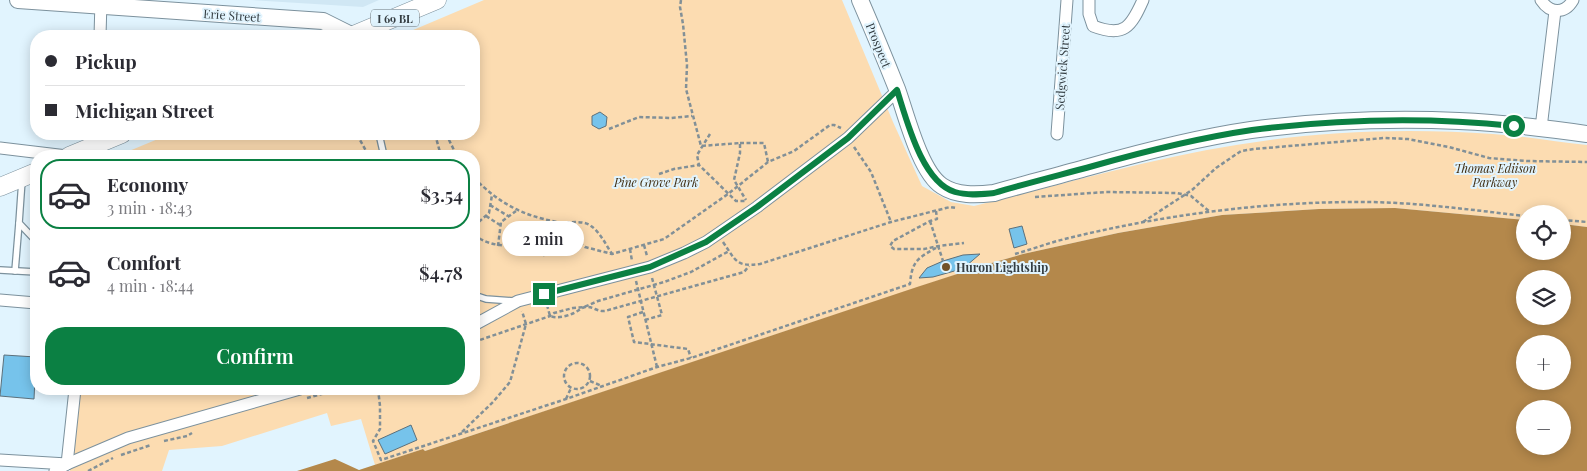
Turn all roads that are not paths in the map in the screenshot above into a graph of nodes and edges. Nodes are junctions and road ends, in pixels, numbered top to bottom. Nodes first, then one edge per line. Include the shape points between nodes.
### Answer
1 (18, 0) edge
2 (437, 0) edge
3 (862, 0) edge
4 (1067, 0) edge
5 (1089, 0) edge
6 (1143, 0) edge
7 (1541, 0) edge
8 (1573, 0) edge
9 (102, 2) edge
10 (1555, 11) junction
11 (100, 30) edge
12 (340, 30) edge
13 (366, 30) edge
14 (897, 90) junction
15 (1541, 128) junction
16 (1057, 134) dead end
17 (1587, 134) edge
18 (105, 140) edge
19 (88, 146) edge
20 (0, 148) edge
21 (30, 152) edge
22 (29, 176) edge
23 (0, 187) edge
24 (19, 223) junction
25 (30, 235) edge
26 (0, 270) edge
27 (15, 271) junction
28 (30, 272) edge
29 (480, 297) edge
30 (0, 300) edge
31 (518, 301) junction
32 (30, 302) edge
33 (480, 322) edge
34 (74, 395) edge
35 (279, 395) edge
36 (0, 460) edge
37 (67, 464) junction
38 (55, 471) edge

1 - 9 street, Erie Street
2 - 13 main road, I 69 BL
3 - 14 street, Prospect
4 - 16 street, Sedgwick Street
5 - 6 street via 1088,14 1093,26 1112,32 1130,25
7 - 10 street
8 - 10 street via 1570,6
9 - 11 street
9 - 12 street, Erie Street via 322,21
10 - 15 street
14 - 15 street, Prospect via 927,168 957,200 1147,151 1260,129 1429,120
14 - 31 street via 848,138 706,242 634,271
15 - 17 street
18 - 19 main road
20 - 21 street
22 - 23 main road
22 - 24 lane
24 - 25 lane
24 - 27 lane
26 - 27 lane
27 - 28 lane
29 - 31 lane
30 - 32 street
31 - 33 street
34 - 37 street
35 - 37 street via 128,438
36 - 37 street
37 - 38 street

